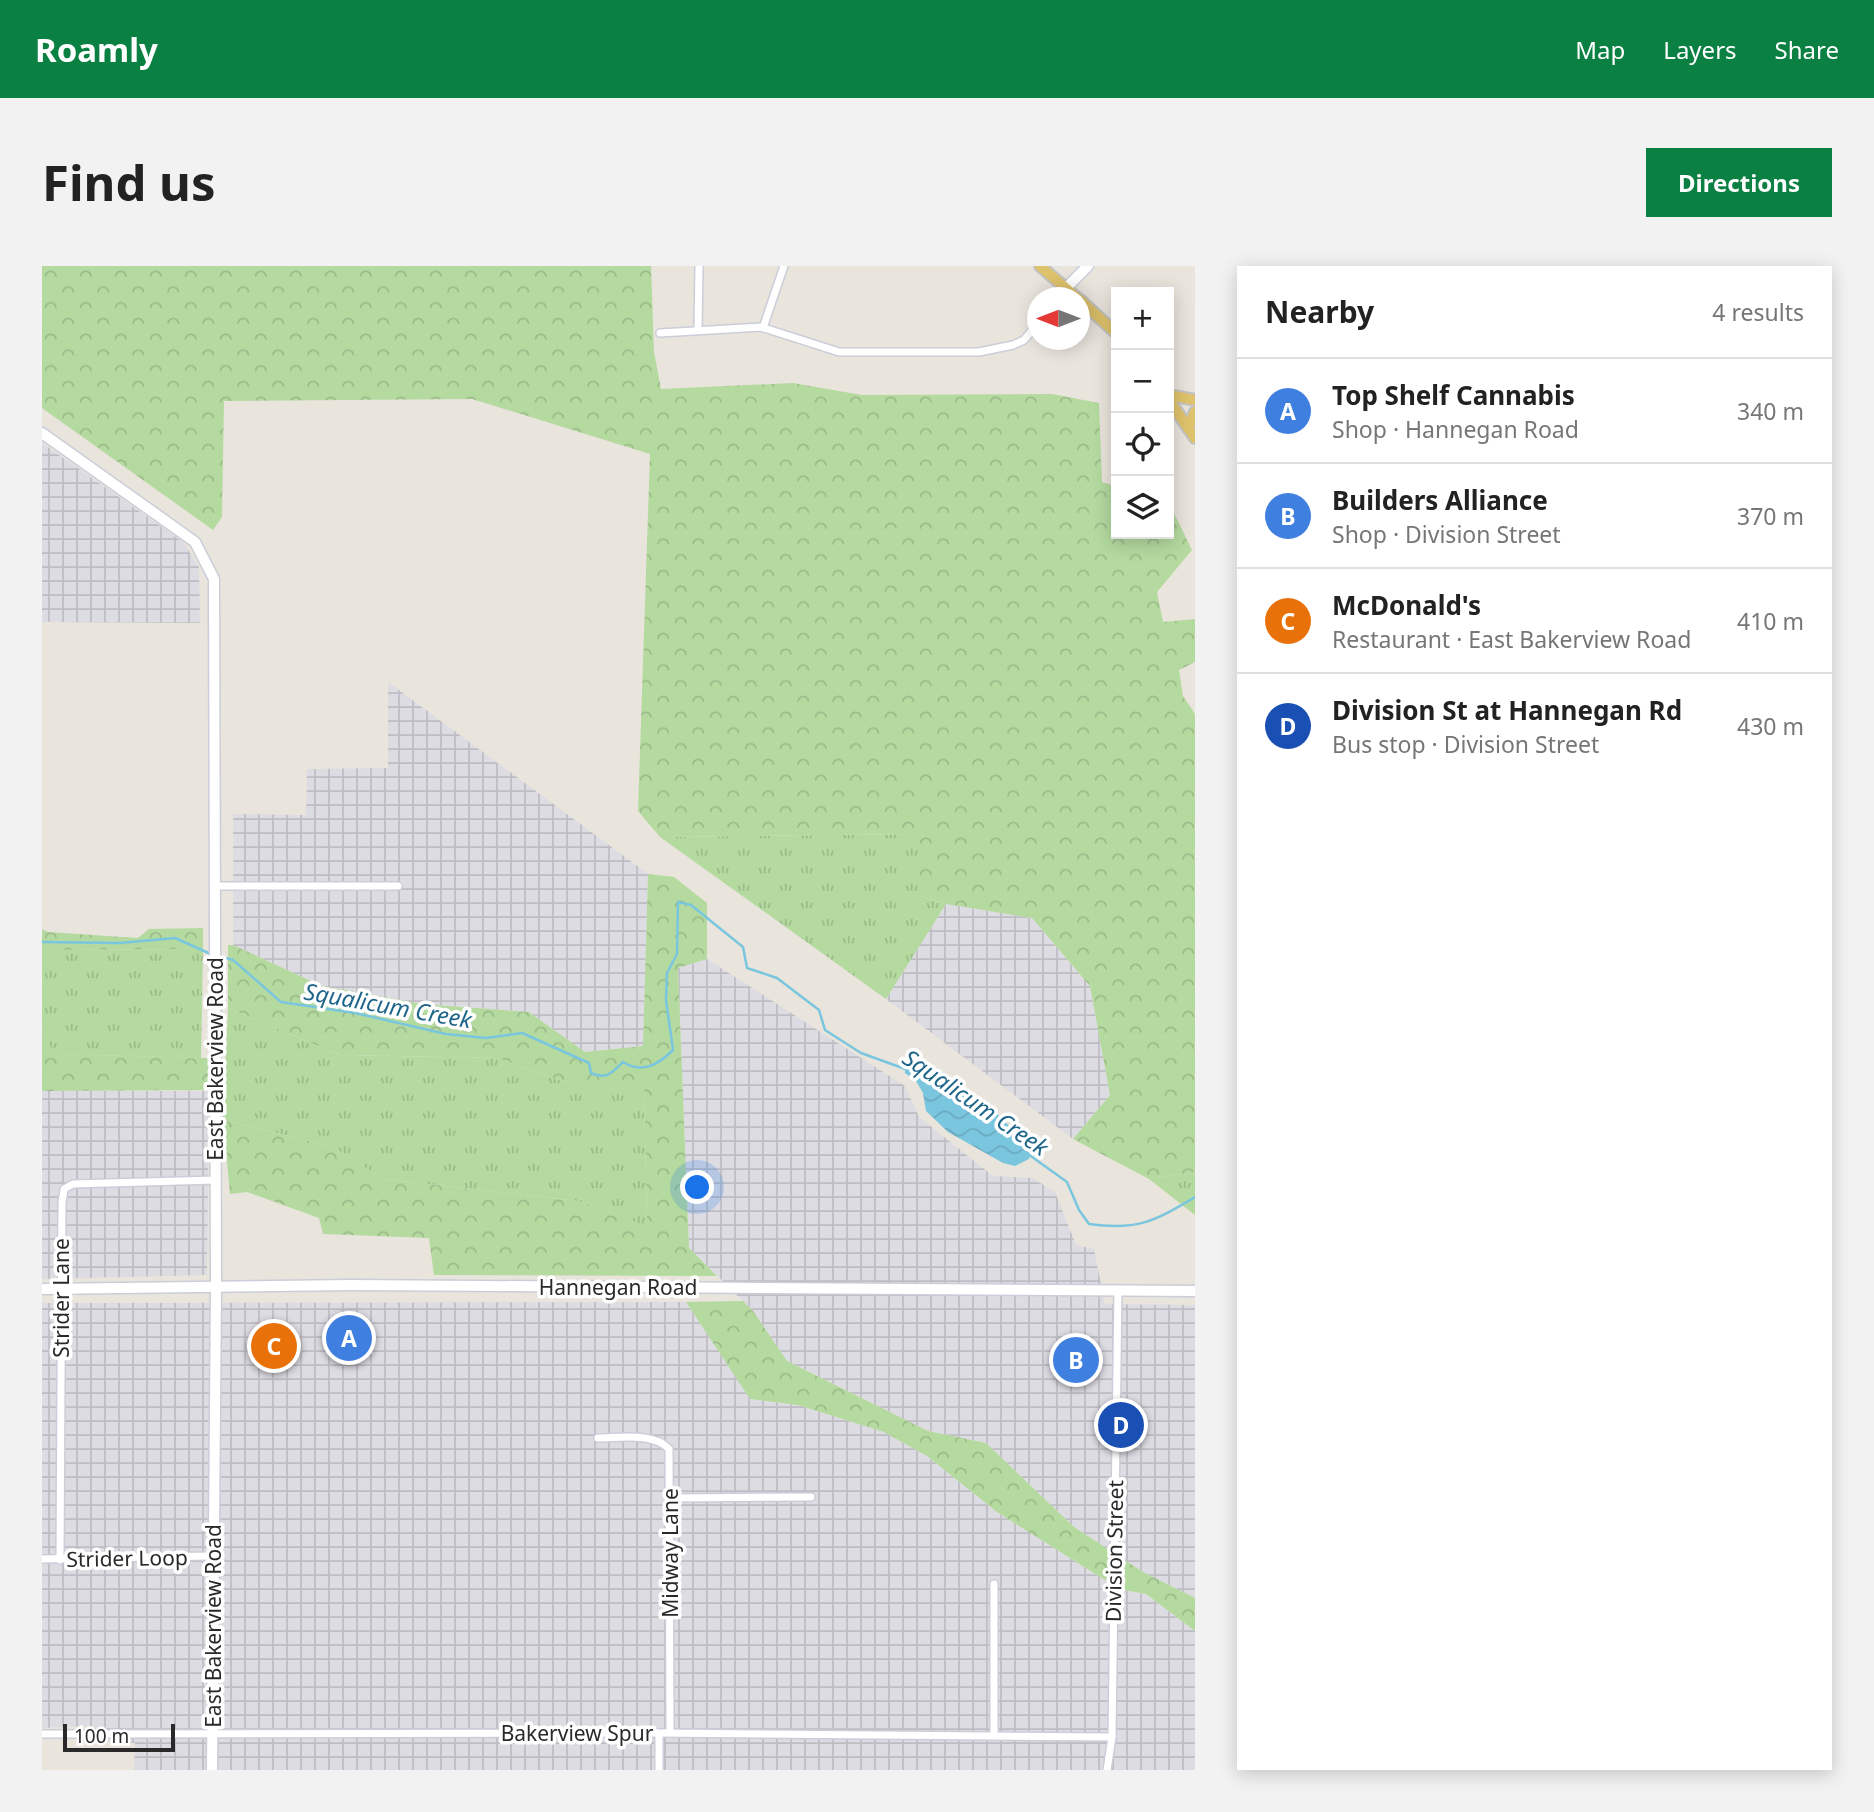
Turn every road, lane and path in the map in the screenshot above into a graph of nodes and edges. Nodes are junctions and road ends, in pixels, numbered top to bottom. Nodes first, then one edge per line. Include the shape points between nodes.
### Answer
1 (699, 266) edge
2 (784, 266) edge
3 (1040, 266) edge
4 (1088, 266) edge
5 (1057, 287) edge
6 (1068, 287) edge
7 (1090, 310) edge
8 (764, 328) junction
9 (1111, 329) edge
10 (698, 330) junction
11 (660, 333) dead end
12 (1027, 336) edge
13 (1174, 398) edge
14 (1195, 400) edge
15 (1174, 405) edge
16 (1195, 412) edge
17 (1188, 428) junction
18 (42, 433) edge
19 (1195, 438) edge
20 (215, 886) junction
21 (398, 886) dead end
22 (215, 1180) junction
23 (216, 1287) junction
24 (42, 1289) edge
25 (62, 1289) junction
26 (1118, 1289) junction
27 (1195, 1291) edge
28 (598, 1438) dead end
29 (811, 1497) dead end
30 (670, 1498) junction
31 (212, 1556) junction
32 (42, 1559) edge
33 (60, 1560) junction
34 (994, 1584) dead end
35 (213, 1733) junction
36 (659, 1733) junction
37 (670, 1733) junction
38 (42, 1734) edge
39 (994, 1734) junction
40 (1112, 1737) junction
41 (212, 1770) edge
42 (659, 1770) edge
43 (1107, 1770) edge

1 - 10 street
2 - 8 street
3 - 5 main road
4 - 6 main road
7 - 9 main road
8 - 10 street
8 - 12 street via 839,352 979,352 1013,345
10 - 11 street
13 - 14 main road
15 - 17 main road
16 - 17 main road
17 - 19 main road
18 - 20 main road, East Bakerview Road via 195,542 215,579
20 - 21 street
20 - 22 main road, East Bakerview Road
22 - 23 main road, East Bakerview Road
22 - 25 street, Strider Lane via 68,1185 62,1203
23 - 25 main road, Hannegan Road
23 - 26 main road, Hannegan Road
23 - 31 main road, East Bakerview Road
24 - 25 main road, Hannegan Road
25 - 33 street, Strider Lane
26 - 27 main road, Hannegan Road
26 - 40 street, Division Street
28 - 30 street, Midway Lane via 662,1442 669,1448
29 - 30 street
30 - 37 street, Midway Lane
31 - 33 street, Strider Loop
31 - 35 main road, East Bakerview Road
32 - 33 street, Strider Loop
34 - 39 street
35 - 36 street, Bakerview Spur
35 - 38 street, Bakerview Spur
35 - 41 main road, East Bakerview Road
36 - 37 street, Bakerview Spur
36 - 42 street
37 - 39 street, Bakerview Spur
39 - 40 street, Bakerview Spur
40 - 43 street, Division Street

